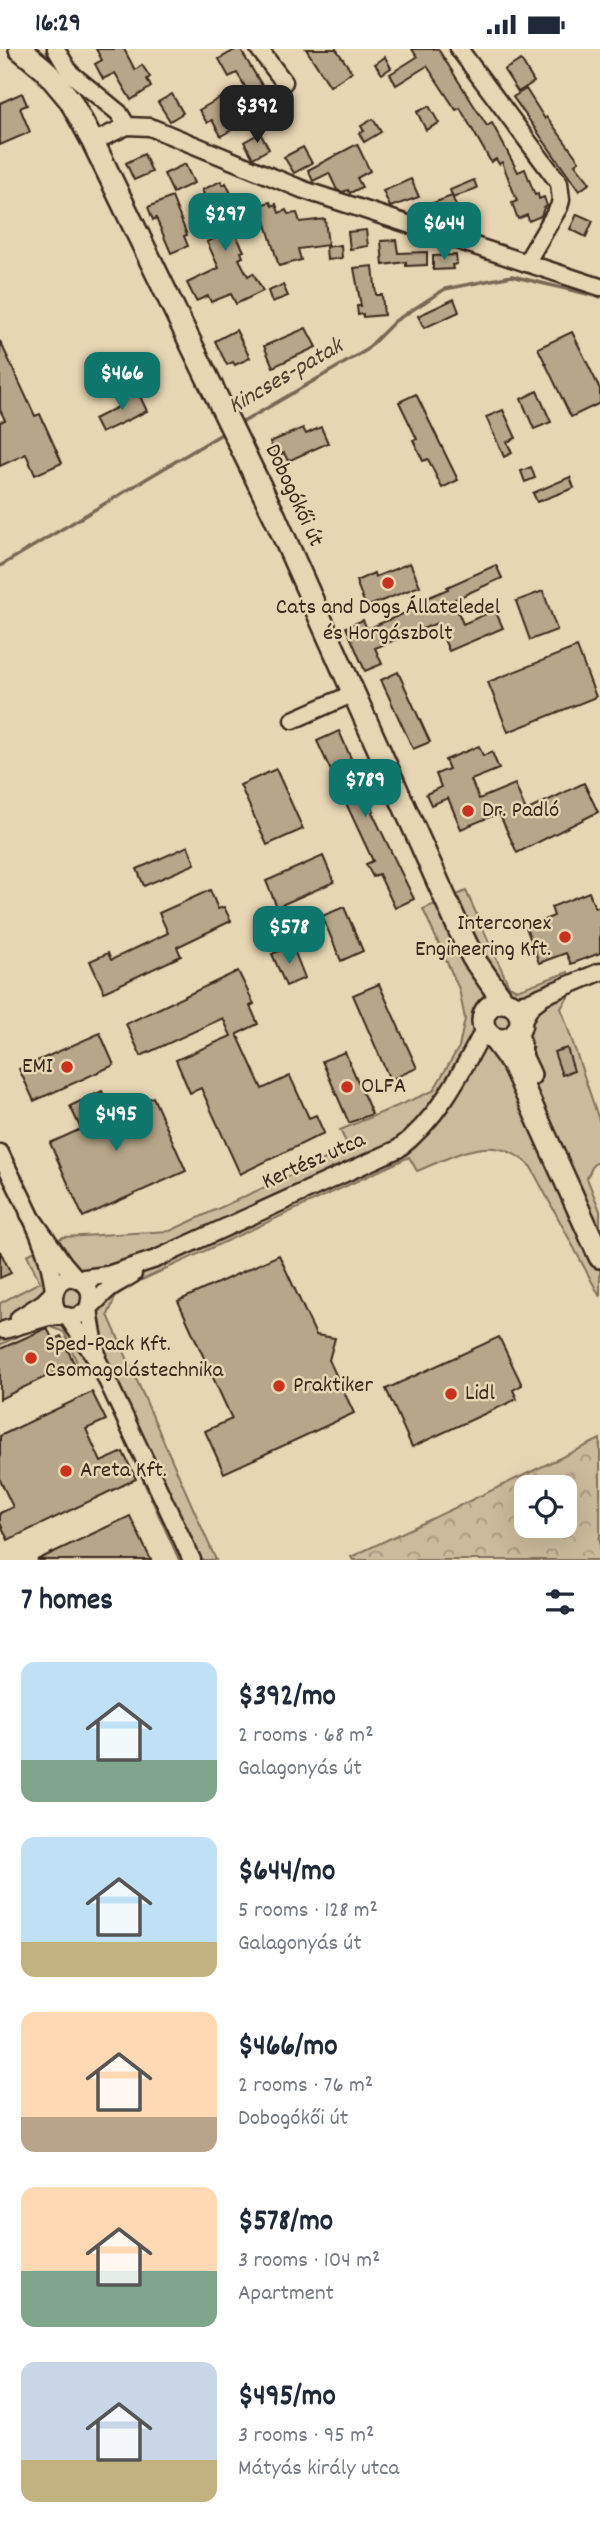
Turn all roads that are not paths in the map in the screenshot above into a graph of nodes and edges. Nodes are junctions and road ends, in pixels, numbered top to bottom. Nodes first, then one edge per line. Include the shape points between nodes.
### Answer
1 (20, 49) edge
2 (33, 49) edge
3 (56, 49) edge
4 (259, 49) edge
5 (459, 49) edge
6 (44, 69) junction
7 (284, 82) dead end
8 (127, 126) junction
9 (93, 142) junction
10 (526, 263) junction
11 (600, 288) edge
12 (354, 693) junction
13 (293, 720) dead end
14 (600, 972) edge
15 (508, 1015) junction
16 (489, 1035) junction
17 (0, 1153) edge
18 (29, 1214) junction
19 (600, 1242) edge
20 (600, 1257) edge
21 (156, 1259) junction
22 (77, 1279) junction
23 (54, 1292) junction
24 (89, 1306) junction
25 (67, 1316) junction
26 (2, 1331) edge
27 (99, 1363) junction
28 (192, 1560) edge

1 - 6 main road, Dobogókői út
2 - 6 main road, Dobogókői út
3 - 8 street via 70,73 119,113
4 - 7 street
5 - 10 street via 559,183 559,207
6 - 9 main road, Dobogókői út via 70,100
8 - 9 street
8 - 10 street via 162,131 304,190
9 - 12 main road, Dobogókői út via 275,517
10 - 11 street
12 - 13 street
12 - 15 main road, Dobogókői út via 473,958
14 - 15 street
15 - 16 main road via 482,1021
15 - 16 main road via 507,1040
15 - 19 main road, Dobogókői út
16 - 20 main road via 512,1063
16 - 21 street, Kertész utca via 421,1130 398,1149
17 - 18 street
18 - 22 street
18 - 23 street
21 - 22 street, Kertész utca
21 - 24 street, Kertész utca
22 - 23 street via 64,1280
22 - 24 street via 90,1293
23 - 25 street via 56,1309
23 - 26 street
24 - 25 street via 80,1315
24 - 27 street
25 - 26 street
25 - 27 street
27 - 28 street

